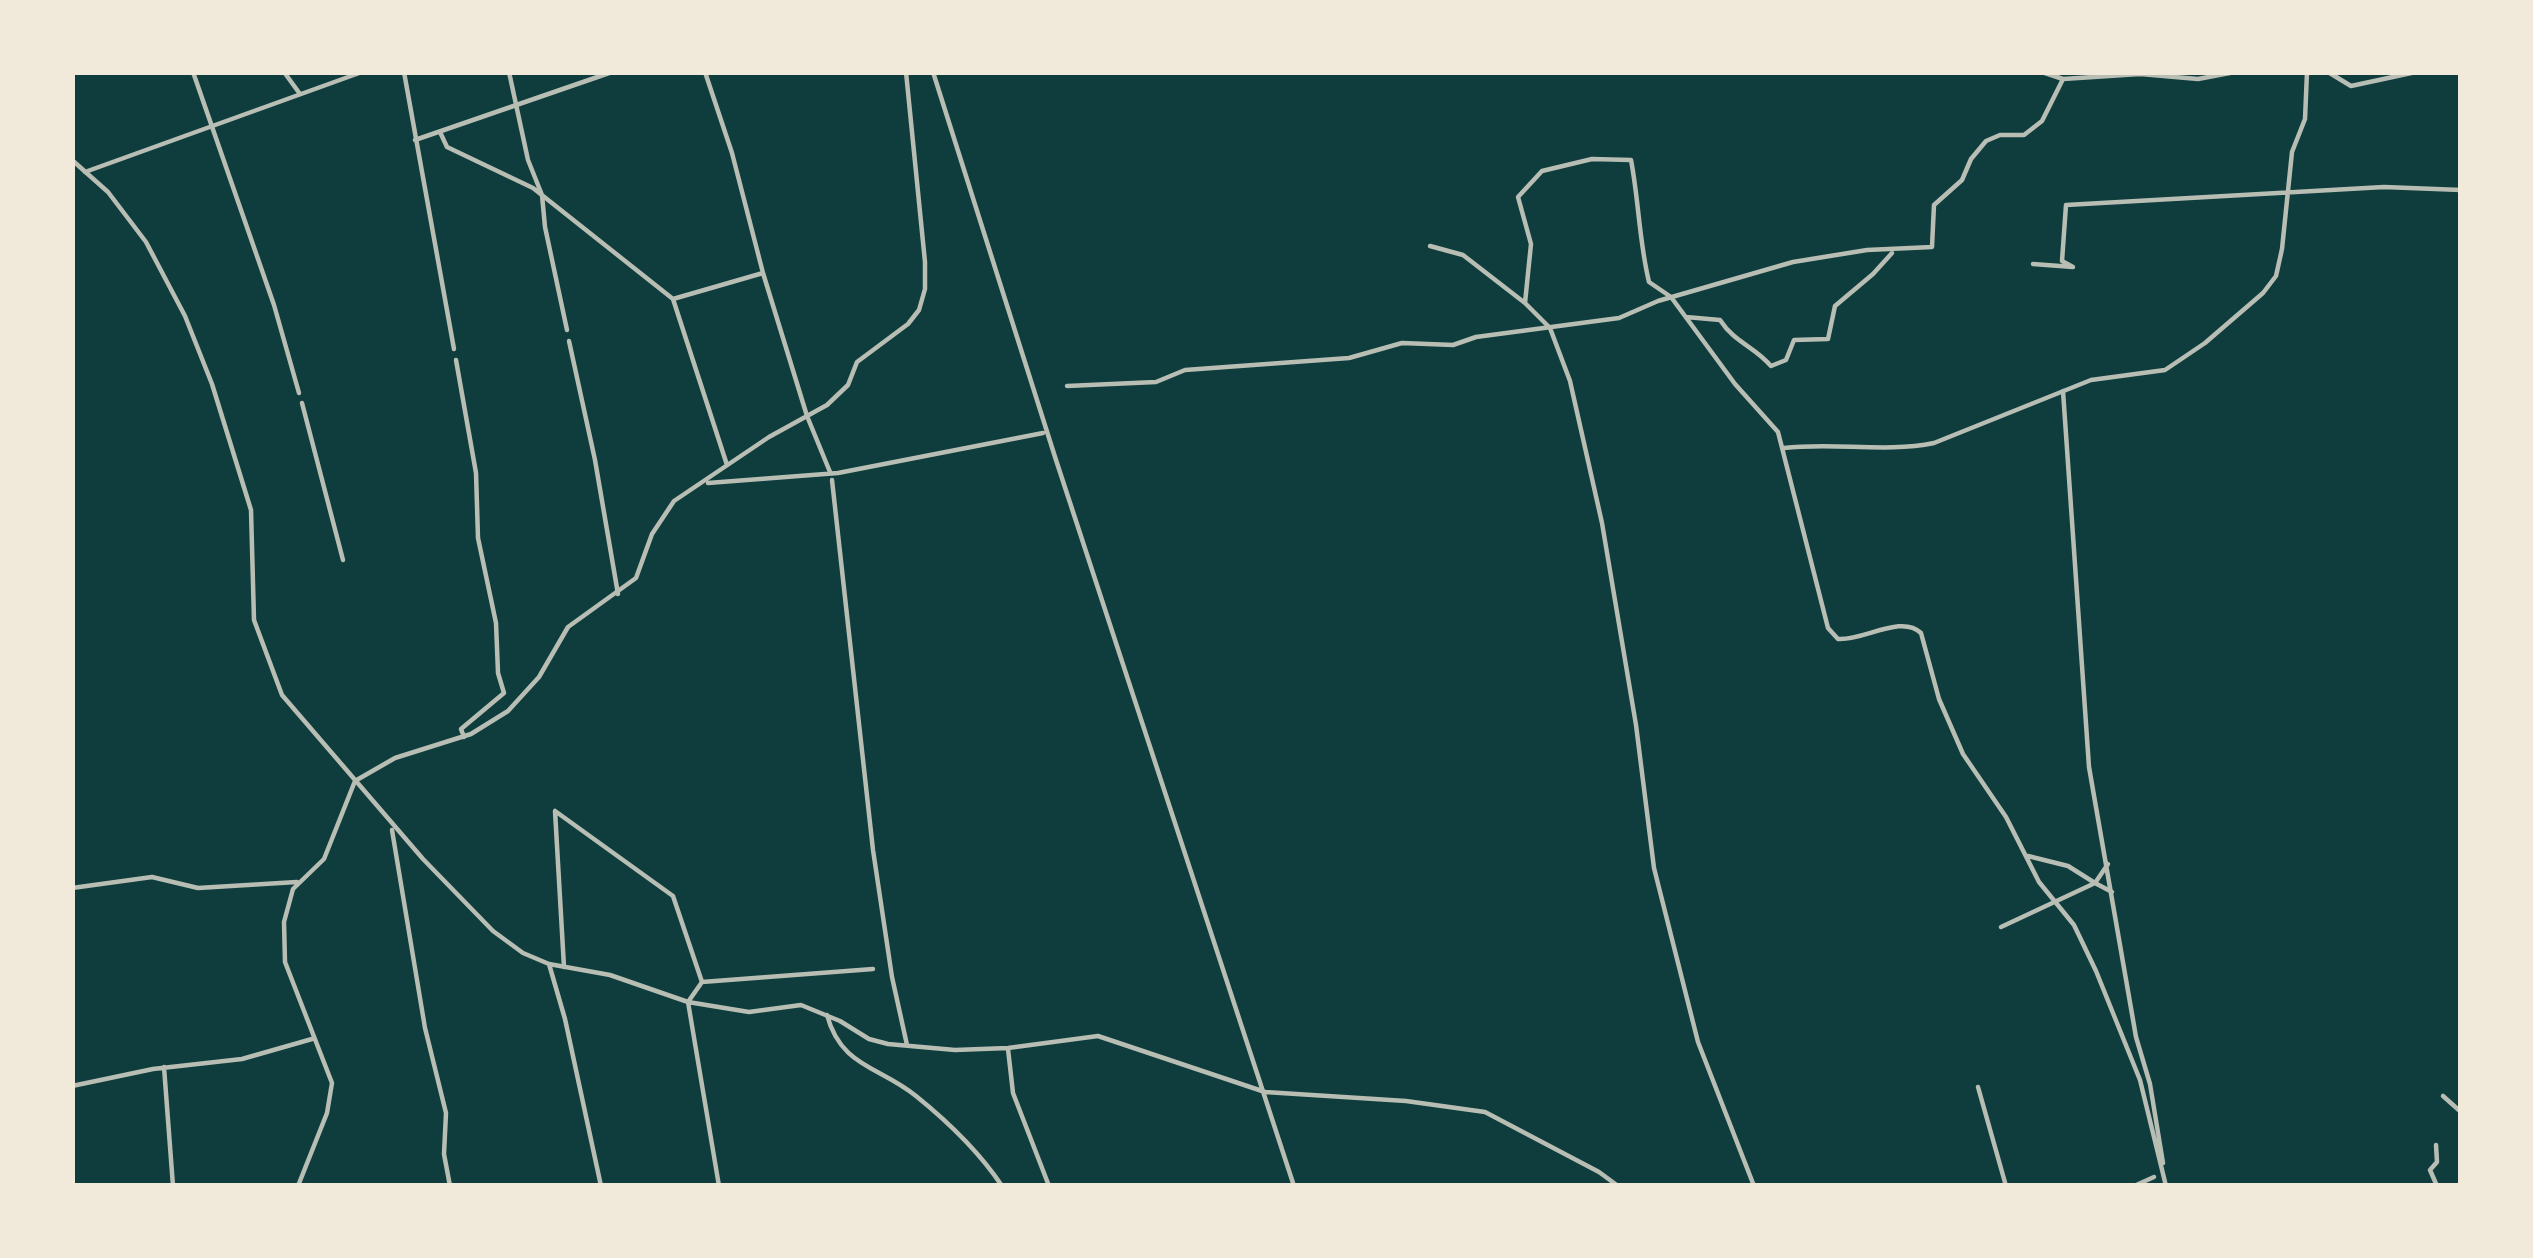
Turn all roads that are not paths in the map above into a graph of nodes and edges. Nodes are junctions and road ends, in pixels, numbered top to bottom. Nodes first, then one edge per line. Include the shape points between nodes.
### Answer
1 (193, 72) edge
2 (284, 72) edge
3 (362, 72) edge
4 (404, 72) edge
5 (509, 72) edge
6 (612, 72) edge
7 (705, 72) edge
8 (906, 72) edge
9 (933, 72) edge
10 (2042, 72) edge
11 (2310, 72) edge
12 (2328, 72) edge
13 (2416, 72) edge
14 (2063, 79) junction
15 (300, 94) junction
16 (518, 106) junction
17 (212, 124) junction
18 (440, 132) junction
19 (415, 140) junction
20 (72, 160) edge
21 (85, 172) junction
22 (2461, 190) edge
23 (2288, 194) junction
24 (542, 196) junction
25 (1430, 245) dead end
26 (1892, 253) dead end
27 (2033, 264) dead end
28 (763, 273) junction
29 (1671, 297) junction
30 (673, 299) junction
31 (1525, 304) junction
32 (1684, 317) junction
33 (1550, 328) junction
34 (567, 330) dead end
35 (569, 341) dead end
36 (454, 350) dead end
37 (456, 360) dead end
38 (1066, 386) dead end
39 (2063, 391) junction
40 (299, 392) dead end
41 (302, 403) dead end
42 (807, 416) junction
43 (1043, 433) dead end
44 (1784, 448) junction
45 (727, 466) junction
46 (831, 477) junction
47 (708, 483) dead end
48 (343, 560) dead end
49 (618, 594) junction
50 (464, 737) junction
51 (355, 781) junction
52 (390, 824) junction
53 (2025, 855) junction
54 (2108, 864) junction
55 (299, 882) junction
56 (2095, 883) junction
57 (72, 888) edge
58 (2112, 892) junction
59 (2054, 904) junction
60 (2001, 927) dead end
61 (549, 964) junction
62 (564, 967) junction
63 (873, 969) dead end
64 (702, 982) junction
65 (688, 1002) junction
66 (827, 1015) junction
67 (312, 1040) junction
68 (907, 1046) junction
69 (1007, 1048) junction
70 (164, 1067) junction
71 (72, 1085) edge
72 (1978, 1087) dead end
73 (1264, 1092) junction
74 (2443, 1096) dead end
75 (2461, 1112) edge
76 (2436, 1145) dead end
77 (2154, 1178) dead end
78 (2166, 1184) edge
79 (2434, 1185) edge
80 (173, 1186) edge
81 (298, 1186) edge
82 (450, 1186) edge
83 (601, 1186) edge
84 (719, 1186) edge
85 (1002, 1186) edge
86 (1049, 1186) edge
87 (1294, 1186) edge
88 (1618, 1186) edge
89 (1754, 1186) edge
90 (2006, 1186) edge
91 (2134, 1186) edge

1 - 17 street
2 - 15 street
3 - 15 street
4 - 19 street
5 - 16 street
6 - 16 street
7 - 28 street
8 - 42 street via 925,290 908,324
9 - 73 street
10 - 14 street
11 - 14 street
11 - 23 street
12 - 13 street via 2351,86
14 - 29 street via 2044,119 2024,135 1986,142 1934,205 1933,247 1793,262
15 - 17 street
16 - 18 street
16 - 24 street
17 - 21 street
17 - 40 street
18 - 19 street
18 - 24 street via 447,147
19 - 36 street
20 - 21 street
21 - 51 street via 130,219 185,316 249,501 253,611 268,665 282,694
22 - 23 street
23 - 27 street via 2066,205 2062,261 2072,267
23 - 39 street via 2276,276 2264,293 2165,370
24 - 30 street
24 - 34 street
25 - 31 street via 1463,255
26 - 32 street via 1835,306 1828,340 1794,340 1786,360 1771,366 1720,320
28 - 30 street
28 - 42 street
29 - 31 street via 1648,282 1631,160 1592,159 1542,171 1518,197 1532,244
29 - 32 street
29 - 33 street via 1619,319
30 - 45 street
31 - 33 street
32 - 44 street
33 - 38 street via 1453,345 1402,343 1349,358 1185,370 1156,382
33 - 89 street via 1602,523 1654,868 1698,1042
35 - 49 street
37 - 50 street via 504,693 461,729
39 - 44 street via 1918,446
39 - 54 street via 2081,695
41 - 48 street
42 - 45 street
42 - 46 street
43 - 46 street
44 - 53 street via 1831,634 1852,640 1904,624 1918,630 1963,754
45 - 49 street via 674,501 639,572
46 - 47 street
46 - 68 street via 873,850
49 - 50 street via 568,628 508,711
50 - 51 street via 394,758
51 - 52 street
51 - 55 street via 320,866
52 - 61 street via 493,931
52 - 82 street via 446,1113
53 - 56 street
53 - 59 street
54 - 56 street
54 - 58 street
55 - 57 street via 198,888 152,877
55 - 67 street via 287,904 283,954
56 - 58 street
56 - 59 street
58 - 78 street
59 - 60 street
59 - 78 street via 2076,928 2121,1030
61 - 62 street
61 - 83 street
62 - 64 street via 555,811 673,896
62 - 65 street
63 - 64 street
64 - 65 street
65 - 66 street via 749,1012 800,1005
65 - 84 street
66 - 68 street via 873,1041
66 - 85 street via 842,1049 914,1094
67 - 70 street via 242,1059
67 - 81 street via 332,1092
68 - 69 street
69 - 73 street via 1098,1036
69 - 86 street via 1013,1093
70 - 71 street
70 - 80 street
72 - 90 street
73 - 87 street
73 - 88 street via 1485,1112
74 - 75 street
76 - 79 street
77 - 91 street

